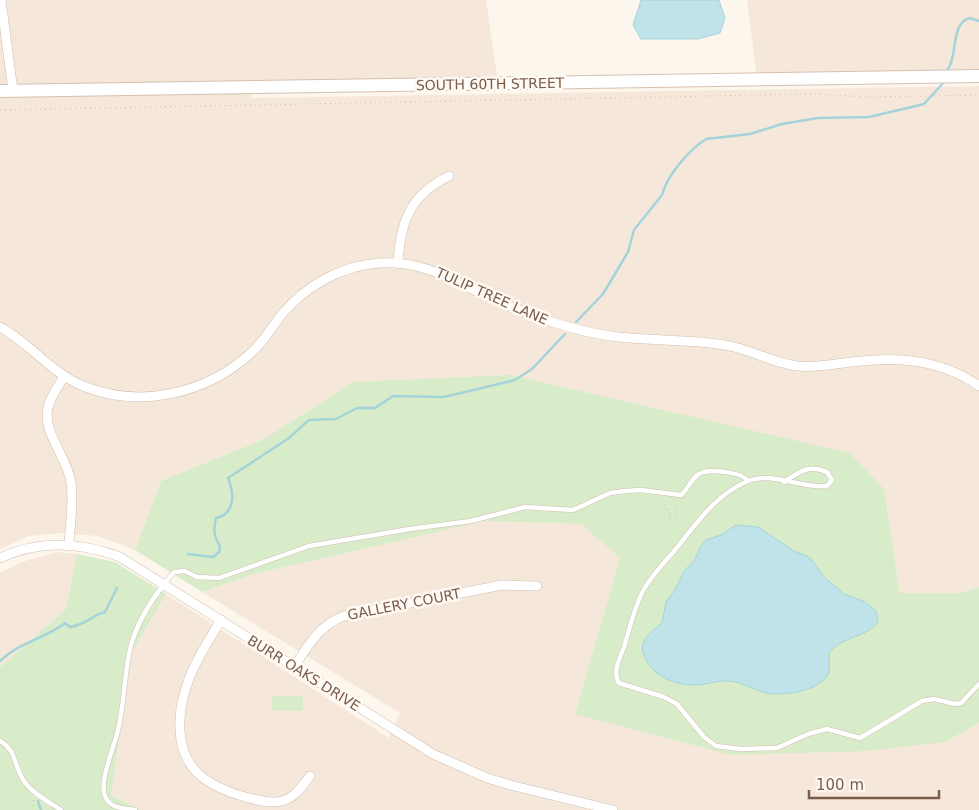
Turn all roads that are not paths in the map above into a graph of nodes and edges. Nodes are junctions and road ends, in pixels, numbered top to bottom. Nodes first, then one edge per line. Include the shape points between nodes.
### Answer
1 (1, 0) edge
2 (979, 76) edge
3 (13, 90) junction
4 (0, 91) edge
5 (449, 176) dead end
6 (398, 263) junction
7 (0, 327) edge
8 (64, 377) junction
9 (979, 386) edge
10 (748, 481) junction
11 (784, 482) junction
12 (69, 544) junction
13 (0, 558) edge
14 (164, 585) junction
15 (537, 586) dead end
16 (221, 620) junction
17 (294, 667) junction
18 (979, 684) edge
19 (0, 741) edge
20 (310, 776) dead end
21 (280, 806) edge
22 (62, 810) edge
23 (135, 810) edge
24 (613, 810) edge

1 - 3 street
2 - 3 street, SOUTH 60TH STREET
3 - 4 street, SOUTH 60TH STREET
5 - 6 street via 427,189 410,208 401,233
6 - 8 street, TULIP TREE LANE via 363,266 316,284 290,305 241,362 219,377 193,388 158,396 120,396
6 - 9 street, TULIP TREE LANE via 432,270 543,319 592,333 706,342 800,366 905,359 943,367
7 - 8 street, TULIP TREE LANE
8 - 12 street via 52,396 47,415 51,435 65,461 71,484
10 - 11 lane via 768,478
10 - 14 lane via 738,475 706,471 696,476 681,496 641,490 619,491 572,510 525,507 471,521 309,546 219,578 174,572
10 - 18 lane via 703,514 645,588 617,669 617,680 621,686 656,694 677,704 704,737 716,746 764,749 784,746 808,734 827,730 860,738 922,700 961,703
11 - 11 lane via 821,487 832,480 828,472 809,468
12 - 13 street, BURR OAKS DRIVE via 32,547
12 - 14 street, BURR OAKS DRIVE via 120,557
14 - 16 street, BURR OAKS DRIVE
14 - 23 lane via 131,644 120,720 105,781 104,793 110,803
15 - 17 street, GALLERY COURT via 502,585 344,616 318,632
16 - 17 street, BURR OAKS DRIVE
16 - 21 street via 194,665 185,688 180,728 184,751 197,774 211,785
17 - 24 street, BURR OAKS DRIVE via 446,760 487,778
19 - 22 lane via 10,749 23,781
20 - 21 street

